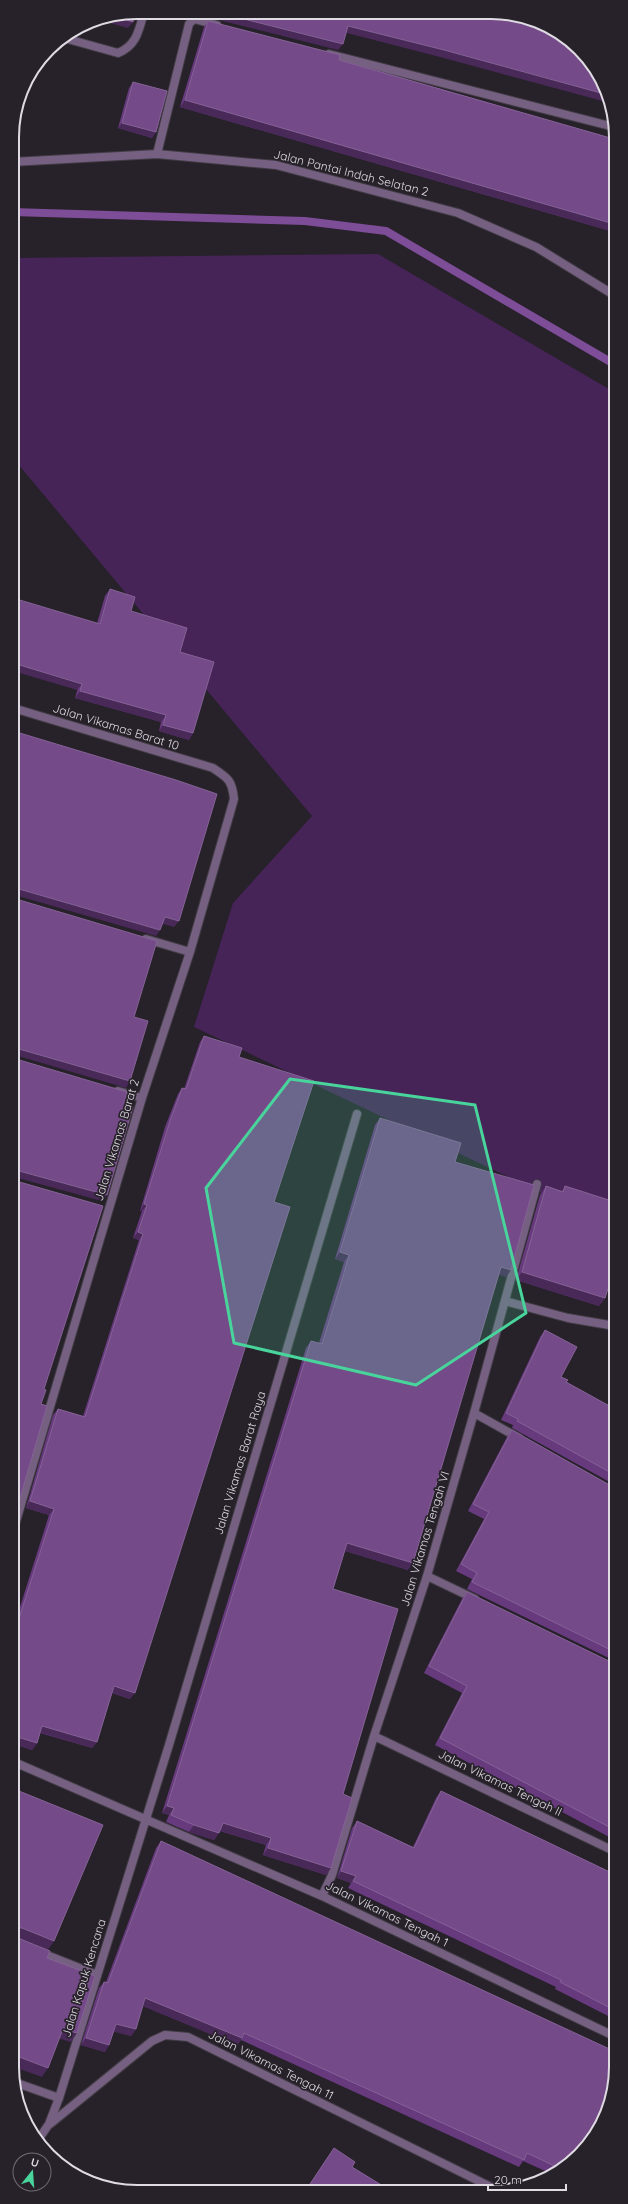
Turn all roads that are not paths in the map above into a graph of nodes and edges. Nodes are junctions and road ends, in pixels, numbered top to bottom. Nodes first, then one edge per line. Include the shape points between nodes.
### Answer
1 (142, 19) edge
2 (225, 27) edge
3 (70, 40) edge
4 (324, 52) edge
5 (608, 126) edge
6 (157, 154) junction
7 (19, 162) edge
8 (609, 292) edge
9 (19, 710) edge
10 (213, 768) joint
11 (139, 937) edge
12 (190, 952) junction
13 (112, 1089) edge
14 (142, 1098) junction
15 (357, 1114) dead end
16 (537, 1184) dead end
17 (505, 1301) junction
18 (609, 1325) edge
19 (474, 1413) junction
20 (528, 1443) edge
21 (19, 1510) edge
22 (427, 1576) junction
23 (483, 1603) edge
24 (374, 1736) junction
25 (19, 1764) edge
26 (146, 1819) junction
27 (609, 1849) edge
28 (322, 1896) junction
29 (28, 1948) edge
30 (97, 1975) junction
31 (609, 2034) edge
32 (20, 2084) edge
33 (59, 2098) junction
34 (49, 2124) junction
35 (41, 2136) edge
36 (487, 2185) edge

1 - 3 street via 132,46 118,53
2 - 6 street via 194,19 189,24
4 - 5 street
6 - 7 street, Jalan Pantai Indah Selatan 2
6 - 8 street, Jalan Pantai Indah Selatan 2 via 276,166 458,213 536,247
9 - 10 street, Jalan Vikamas Barat 10
10 - 12 street, Jalan Vikamas Barat 2 via 228,778 234,798
11 - 12 street
12 - 14 street, Jalan Vikamas Barat 2
13 - 14 street
14 - 21 street, Jalan Vikamas Barat 2 via 105,1208
15 - 26 street, Jalan Vikamas Barat Raya
16 - 17 street, Jalan Vikamas Tengah VI
17 - 18 street via 568,1318
17 - 19 street, Jalan Vikamas Tengah VI
19 - 20 street
19 - 22 street, Jalan Vikamas Tengah VI
22 - 23 street
22 - 24 street, Jalan Vikamas Tengah VI
24 - 27 street, Jalan Vikamas Tengah II
24 - 28 street, Jalan Vikamas Tengah VI via 332,1876
25 - 26 street, Jalan Vikamas Tengah 1
26 - 28 street, Jalan Vikamas Tengah 1
26 - 30 street, Jalan Kapuk Kencana
28 - 31 street, Jalan Vikamas Tengah 1
29 - 30 street
30 - 33 street, Jalan Kapuk Kencana
32 - 33 street
33 - 34 street, Jalan Kapuk Kencana
34 - 35 street, Jalan Kapuk Kencana
34 - 36 street, Jalan Vikamas Tengah 11 via 152,2041 165,2035 188,2037

